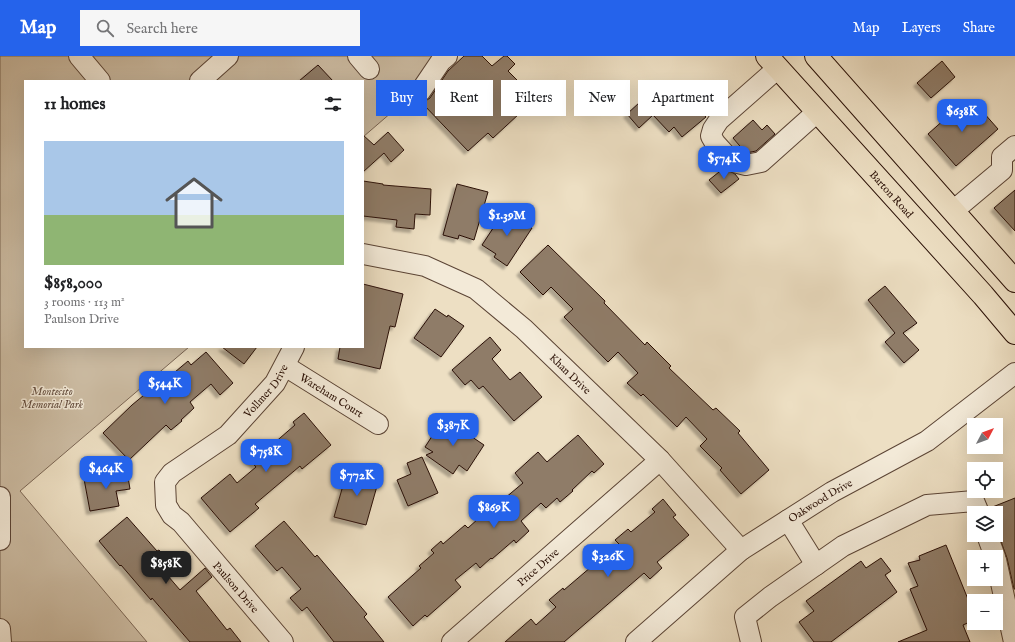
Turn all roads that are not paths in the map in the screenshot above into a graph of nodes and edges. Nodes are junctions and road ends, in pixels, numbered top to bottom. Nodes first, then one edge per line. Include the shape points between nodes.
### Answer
1 (79, 56) edge
2 (228, 56) edge
3 (447, 56) edge
4 (816, 56) edge
5 (772, 62) edge
6 (99, 80) edge
7 (201, 80) edge
8 (427, 82) edge
9 (817, 112) junction
10 (1015, 146) edge
11 (953, 211) junction
12 (364, 254) edge
13 (1015, 280) edge
14 (1015, 333) edge
15 (294, 348) edge
16 (285, 366) junction
17 (1015, 373) edge
18 (378, 424) dead end
19 (660, 460) junction
20 (164, 494) joint
21 (0, 497) edge
22 (976, 506) edge
23 (788, 520) junction
24 (0, 540) edge
25 (741, 550) junction
26 (816, 565) junction
27 (1002, 586) edge
28 (0, 629) edge
29 (1, 642) edge
30 (283, 642) edge
31 (452, 642) edge
32 (636, 642) edge
33 (751, 642) edge
34 (1014, 642) edge

1 - 6 street
2 - 7 street
3 - 8 street
4 - 11 main road
5 - 9 main road, Barton Road
5 - 9 street via 713,129 715,143 734,162 746,165 760,162
9 - 14 main road, Barton Road
10 - 11 street via 1002,157 1002,170
11 - 13 main road
12 - 19 street, Khan Drive via 425,266 476,289 524,329
15 - 16 street, Vollmer Drive
16 - 18 street, Wareham Court
16 - 20 street, Vollmer Drive via 276,383 228,435 172,473 165,482
17 - 23 street, Oakwood Drive via 927,442 832,492
19 - 25 street, Khan Drive
19 - 31 street, Price Drive
20 - 30 street, Paulson Drive via 166,505 172,515 181,522
21 - 24 street
22 - 26 street via 974,501 927,505 844,546
23 - 25 street, Oakwood Drive
23 - 26 street
25 - 32 street, Oakwood Drive
26 - 33 street via 745,617
27 - 34 street
28 - 29 street

